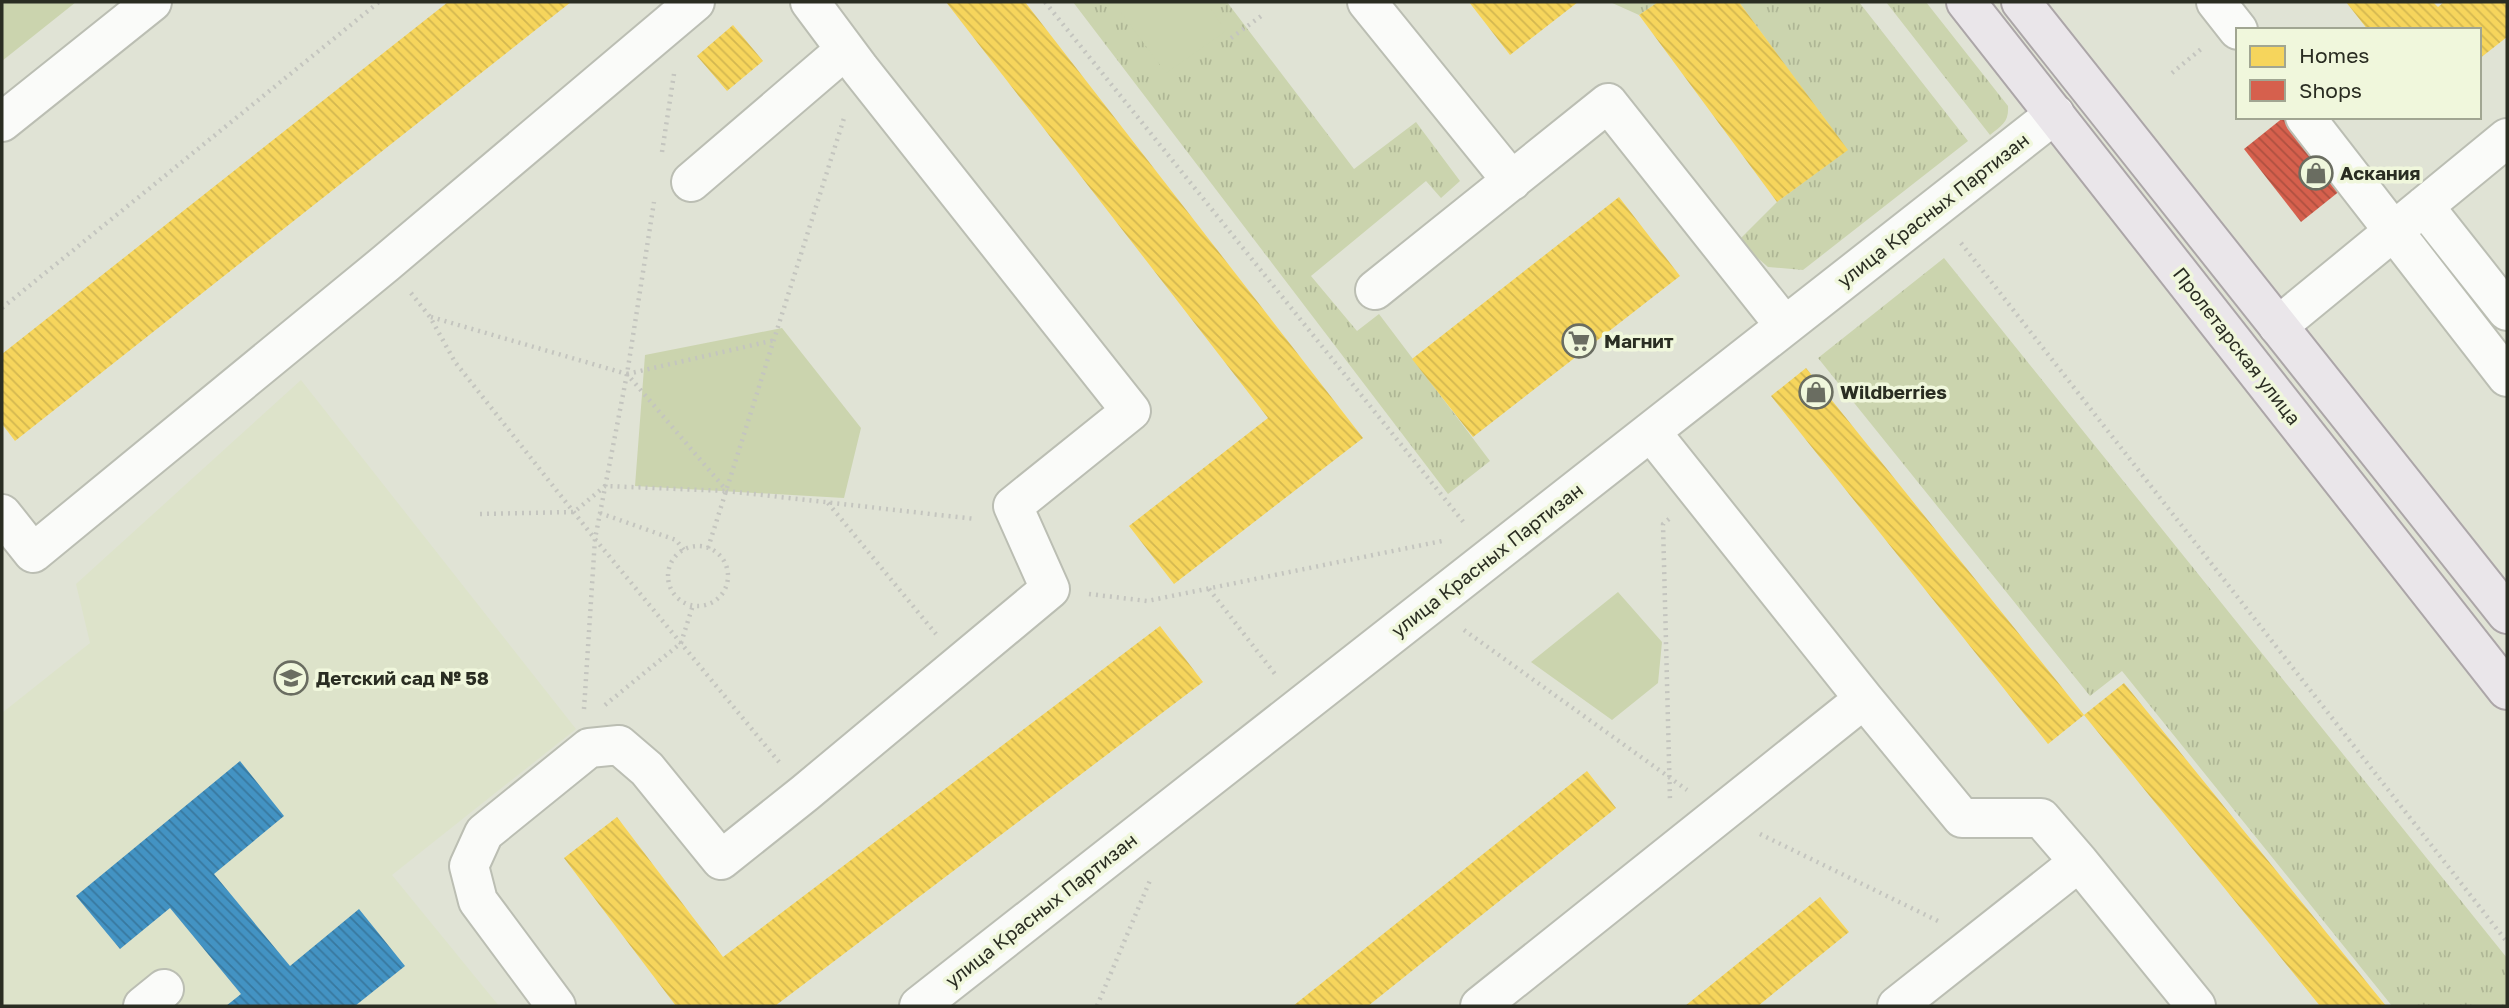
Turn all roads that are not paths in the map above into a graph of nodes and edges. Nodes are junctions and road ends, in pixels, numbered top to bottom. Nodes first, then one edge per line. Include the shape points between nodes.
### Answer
1 (152, 2) edge
2 (810, 2) edge
3 (1367, 2) edge
4 (1966, 2) edge
5 (2021, 2) edge
6 (2216, 2) edge
7 (690, 6) edge
8 (2236, 28) edge
9 (852, 60) junction
10 (2055, 114) junction
11 (2307, 119) edge
12 (2, 122) edge
13 (2507, 138) edge
14 (1512, 181) junction
15 (691, 182) dead end
16 (2424, 206) junction
17 (2394, 231) junction
18 (1375, 290) dead end
19 (2507, 312) edge
20 (1785, 326) junction
21 (2278, 326) junction
22 (2507, 377) edge
23 (1651, 432) junction
24 (2, 514) edge
25 (2507, 614) edge
26 (2507, 691) edge
27 (1864, 699) junction
28 (2079, 862) junction
29 (556, 1006) edge
30 (919, 1006) edge
31 (1480, 1006) edge
32 (1897, 1006) edge
33 (2196, 1006) edge

1 - 12 street
2 - 9 street
3 - 14 street
4 - 10 main road, Пролетарская улица
5 - 21 main road
6 - 8 street
7 - 24 street via 33,553
9 - 15 street
9 - 29 street via 1131,411 1013,506 1050,589 720,860 647,769 620,745 586,735 484,833 469,866 478,901
10 - 20 street, улица Красных Партизан
10 - 26 main road, Пролетарская улица
11 - 17 street
13 - 16 street
14 - 18 street
14 - 20 street via 1608,103
16 - 17 street
16 - 19 street
17 - 21 street
17 - 22 street
20 - 23 street, улица Красных Партизан
21 - 25 main road
23 - 27 street
23 - 30 street, улица Красных Партизан via 1482,545 1300,707
27 - 28 street via 1962,818 2041,818
27 - 31 street
28 - 32 street
28 - 33 street

